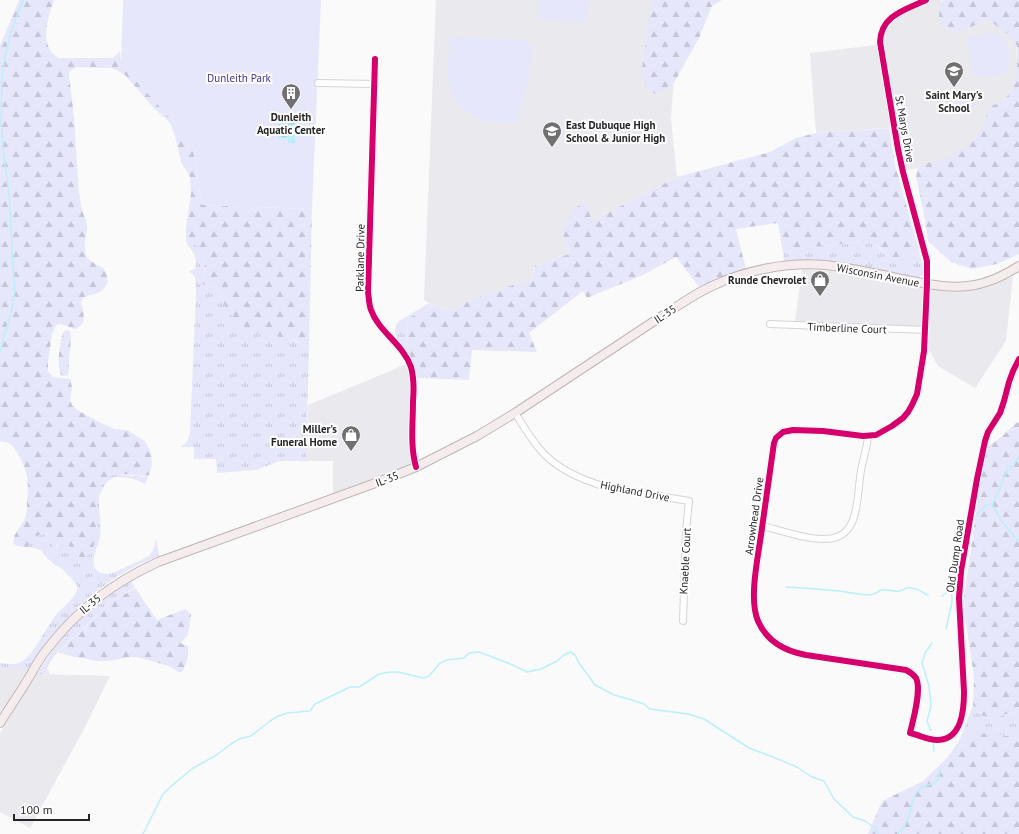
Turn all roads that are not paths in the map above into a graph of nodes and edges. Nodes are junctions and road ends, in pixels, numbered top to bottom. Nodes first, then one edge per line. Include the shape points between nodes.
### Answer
1 (926, 0) edge
2 (376, 59) dead end
3 (318, 83) dead end
4 (375, 84) junction
5 (804, 265) joint
6 (1019, 266) edge
7 (927, 284) junction
8 (770, 324) dead end
9 (925, 330) junction
10 (1019, 360) edge
11 (515, 413) junction
12 (868, 436) junction
13 (416, 467) junction
14 (689, 501) joint
15 (763, 526) junction
16 (682, 621) dead end
17 (0, 723) edge
18 (927, 738) joint

1 - 7 street, St Marys Drive via 889,19 882,30 880,42 904,177 927,261
2 - 4 street, Parklane Drive
3 - 4 street
4 - 13 street, Parklane Drive via 369,301 375,318 408,358 414,389 412,453
5 - 7 main road, Wisconsin Avenue via 844,268
5 - 11 main road, IL-35 via 782,266 740,275 710,287
6 - 7 main road, Wisconsin Avenue via 1004,275 973,285 949,287
7 - 9 street, Arrowhead Drive
8 - 9 street, Timberline Court
9 - 12 street, Arrowhead Drive via 917,394 912,406 897,423 883,432
10 - 18 street, Old Dump Road via 1000,413 985,441 961,571 958,598 964,703 961,722 945,739
11 - 13 main road, IL-35 via 461,445
11 - 14 street, Highland Drive via 538,448 568,471 610,488
12 - 15 street, Arrowhead Drive via 823,431 783,432 774,443
12 - 15 street via 854,517 848,530 832,538 817,538
13 - 17 main road, IL-35 via 158,562 122,580 95,599 65,627 47,649
14 - 16 street, Knaeble Court
15 - 18 street, Arrowhead Drive via 754,588 754,607 764,633 773,642 792,652 911,672 917,682 918,693 910,733

